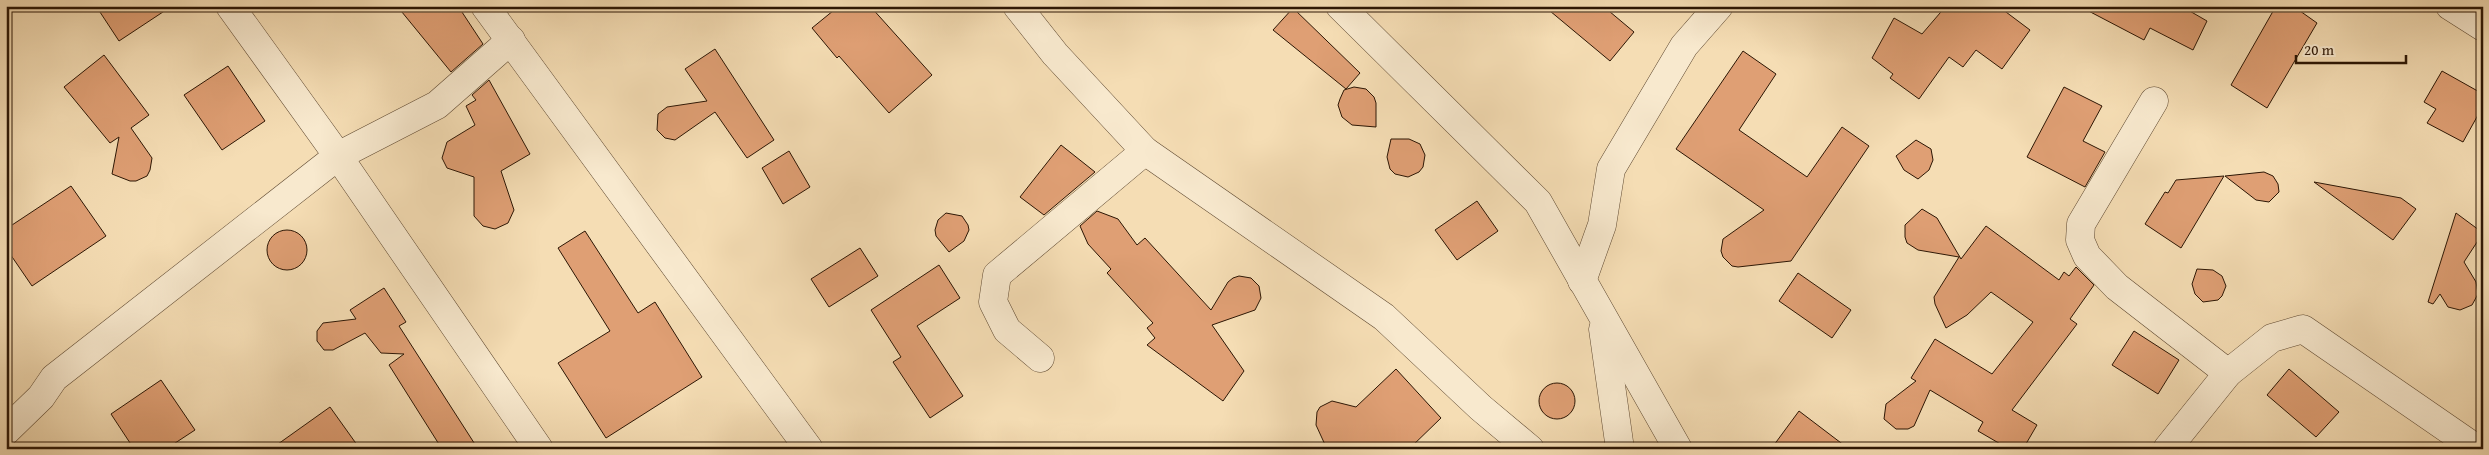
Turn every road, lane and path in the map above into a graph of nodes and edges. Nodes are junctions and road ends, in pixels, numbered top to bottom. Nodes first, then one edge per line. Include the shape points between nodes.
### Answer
1 (230, 6) edge
2 (485, 6) edge
3 (1017, 6) edge
4 (1340, 6) edge
5 (1719, 6) edge
6 (2450, 6) edge
7 (2483, 27) edge
8 (511, 40) junction
9 (2154, 101) dead end
10 (1145, 151) junction
11 (338, 156) junction
12 (1582, 281) junction
13 (1600, 313) junction
14 (1040, 358) dead end
15 (2228, 373) junction
16 (10, 435) edge
17 (539, 449) edge
18 (810, 449) edge
19 (1530, 449) edge
20 (1620, 449) edge
21 (1678, 449) edge
22 (2167, 449) edge
23 (2477, 449) edge

1 - 11 street
2 - 8 street
3 - 10 street via 1055,54
4 - 12 street via 1538,202
5 - 12 street via 1684,46 1611,168 1602,225
6 - 7 street
8 - 11 street via 437,105
8 - 18 street
9 - 15 street via 2081,224 2080,240 2087,256 2117,287
10 - 14 street via 996,275 993,302 1007,330
10 - 19 street via 1384,317
11 - 16 street via 54,378
11 - 17 street
12 - 13 street
13 - 20 street
13 - 21 street
15 - 22 street
15 - 23 street via 2272,338 2304,329

